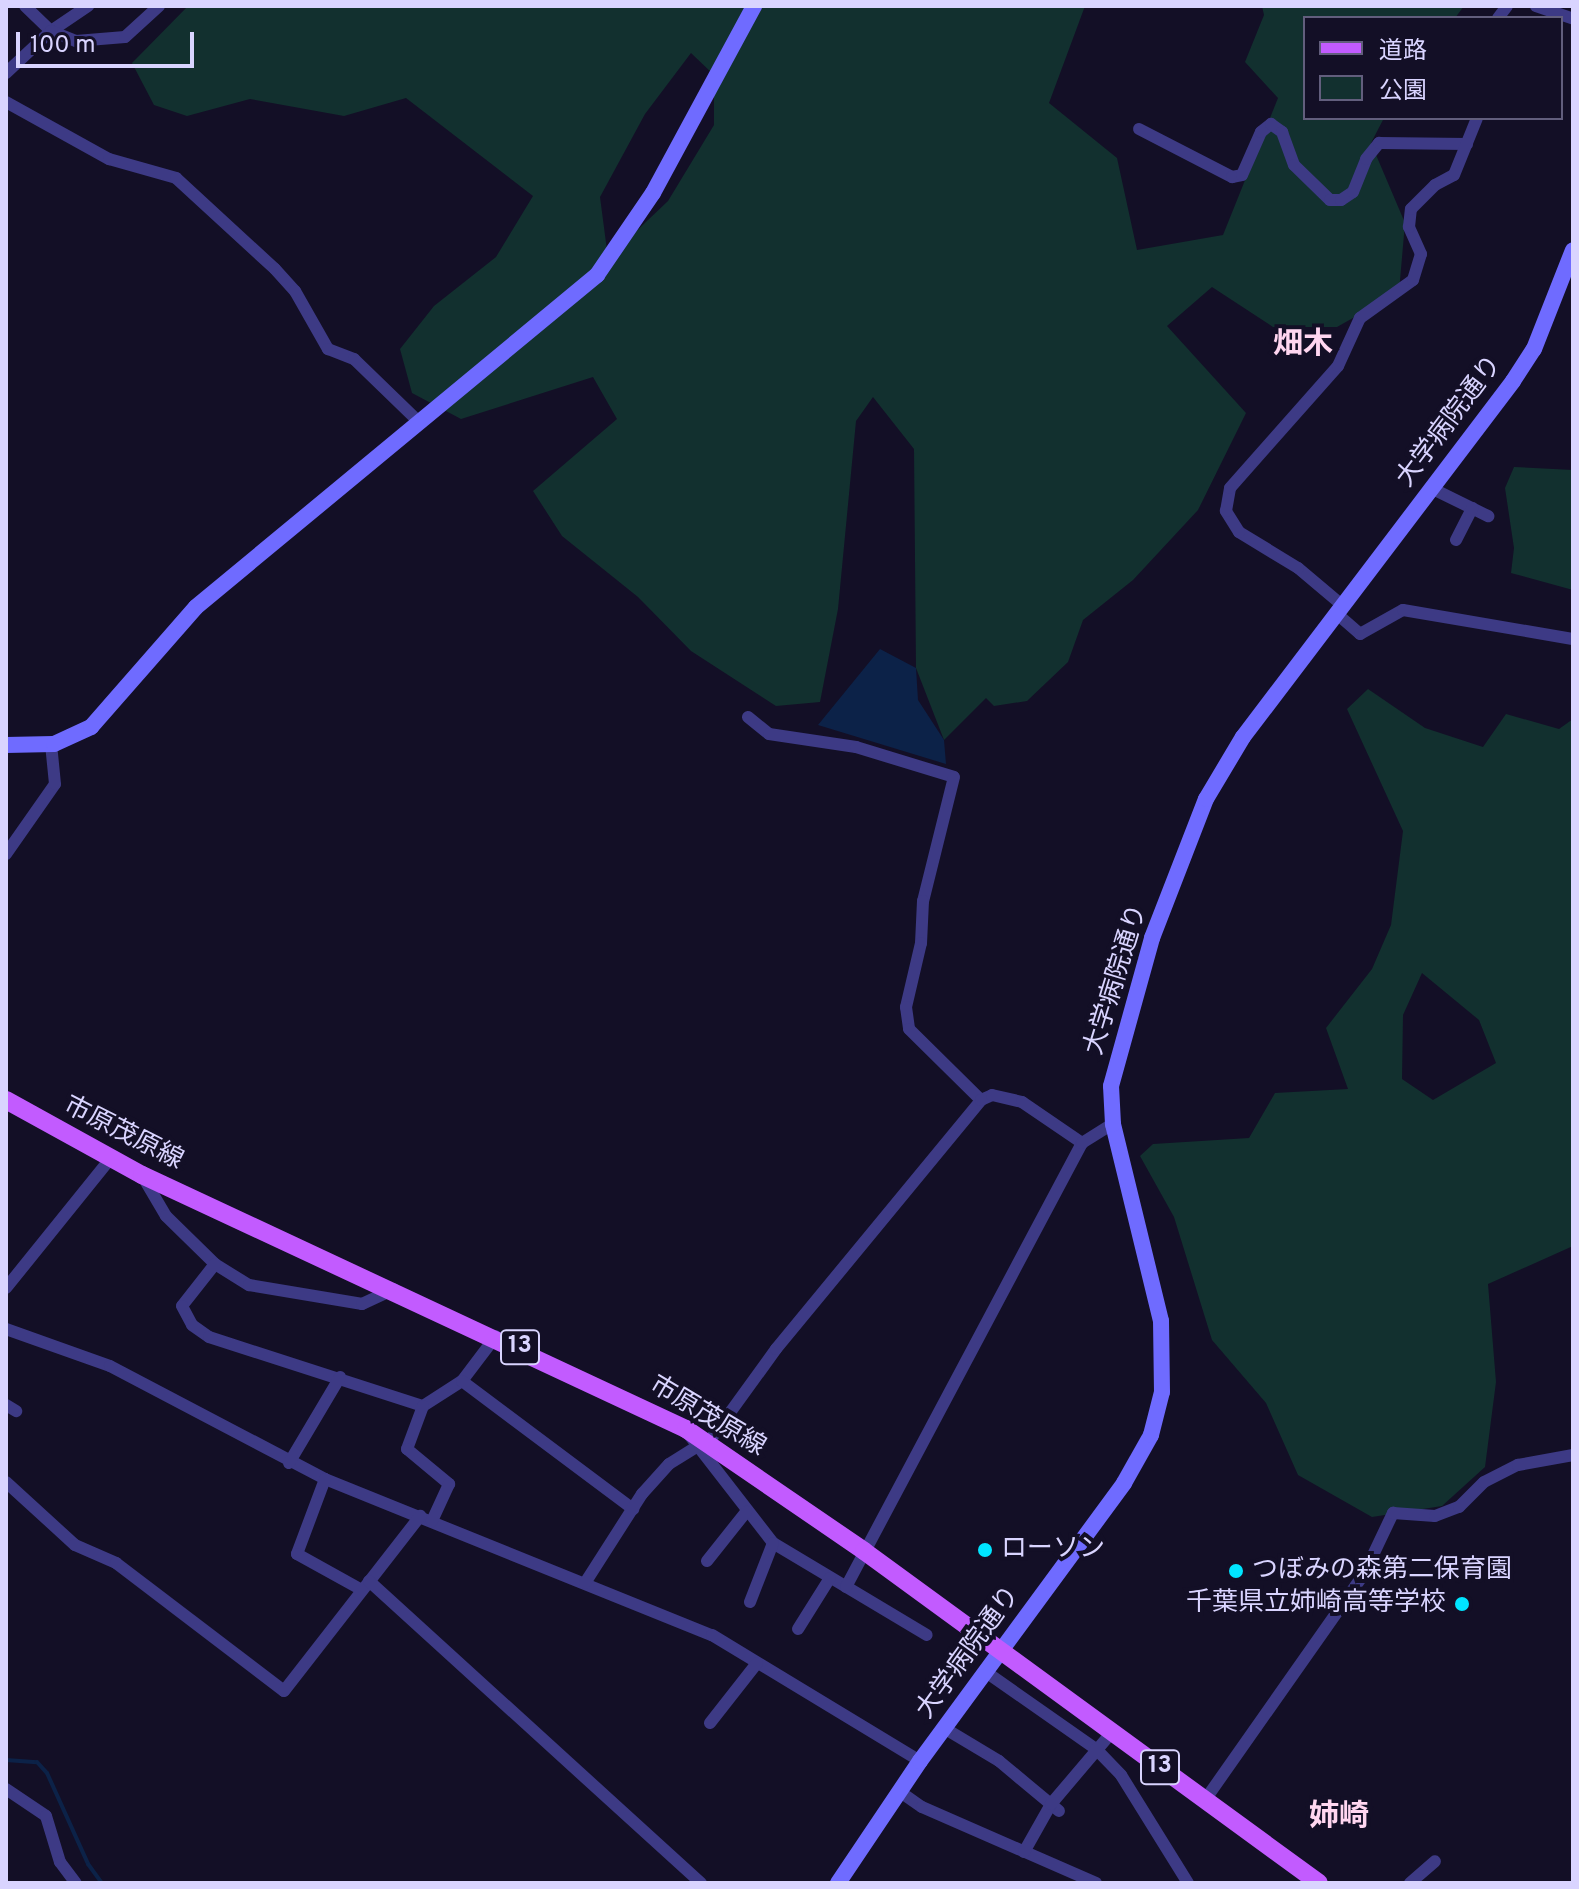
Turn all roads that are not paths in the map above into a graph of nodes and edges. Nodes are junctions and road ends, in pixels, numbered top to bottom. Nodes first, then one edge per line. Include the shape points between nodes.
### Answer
1 (25, 6) edge
2 (88, 6) edge
3 (159, 6) edge
4 (754, 6) edge
5 (1536, 6) edge
6 (1573, 19) edge
7 (51, 31) junction
8 (6, 73) edge
9 (6, 102) edge
10 (1476, 120) edge
11 (1139, 129) dead end
12 (1467, 144) junction
13 (1573, 250) edge
14 (420, 423) junction
15 (1431, 488) junction
16 (1472, 508) junction
17 (1488, 516) dead end
18 (1456, 540) dead end
19 (1339, 609) junction
20 (1573, 639) edge
21 (748, 717) dead end
22 (51, 744) junction
23 (6, 745) edge
24 (6, 854) edge
25 (6, 1100) edge
26 (981, 1100) junction
27 (1113, 1124) junction
28 (1082, 1143) junction
29 (111, 1158) junction
30 (142, 1175) junction
31 (215, 1264) junction
32 (6, 1288) edge
33 (394, 1289) junction
34 (6, 1329) edge
35 (496, 1336) junction
36 (340, 1377) junction
37 (462, 1381) junction
38 (423, 1406) junction
39 (702, 1446) junction
40 (1573, 1455) edge
41 (289, 1463) junction
42 (325, 1479) junction
43 (6, 1482) edge
44 (633, 1509) junction
45 (746, 1512) junction
46 (426, 1519) junction
47 (773, 1543) junction
48 (864, 1551) junction
49 (707, 1561) dead end
50 (830, 1578) junction
51 (585, 1583) junction
52 (365, 1585) junction
53 (846, 1587) junction
54 (750, 1602) dead end
55 (798, 1629) dead end
56 (927, 1635) dead end
57 (1001, 1651) junction
58 (757, 1663) junction
59 (986, 1672) junction
60 (710, 1723) dead end
61 (944, 1728) junction
62 (1112, 1732) junction
63 (1096, 1749) junction
64 (920, 1761) junction
65 (6, 1789) edge
66 (899, 1791) junction
67 (1205, 1800) junction
68 (1055, 1808) junction
69 (1024, 1852) junction
70 (1435, 1861) dead end
71 (76, 1883) edge
72 (701, 1883) edge
73 (838, 1883) edge
74 (1096, 1883) edge
75 (1188, 1883) edge
76 (1319, 1883) edge
77 (1410, 1883) edge

1 - 7 street
2 - 7 street
3 - 7 street via 125,37 76,41
4 - 14 street via 653,193 597,275
5 - 6 street
7 - 8 street
9 - 14 street via 109,159 176,178 295,291 328,349 354,359 403,400
10 - 12 street
11 - 12 street via 1232,177 1242,175 1261,132 1271,124 1282,132 1294,165 1330,200 1353,192 1379,143
12 - 19 street via 1454,175 1411,209 1409,227 1421,254 1413,280 1360,318 1338,366 1237,480 1226,503 1228,519 1239,532 1298,568
13 - 15 street, 大学病院通り via 1534,349
14 - 22 street via 196,607 110,711 77,735
15 - 16 street
15 - 19 street, 大学病院通り
16 - 17 street
16 - 18 street
19 - 20 street via 1360,634 1403,610
19 - 27 street, 大学病院通り via 1243,737 1206,799 1152,938 1117,1054
21 - 26 street via 783,738 856,747 954,777 923,901 921,943 906,1007 909,1029
22 - 23 street
22 - 24 street via 55,784
25 - 29 main road, 市原茂原線 / 13
26 - 28 street via 992,1095 1022,1102
26 - 39 street
27 - 28 street
27 - 57 street, 大学病院通り via 1161,1321 1162,1392 1151,1435 1124,1483
28 - 48 street
29 - 30 main road, 市原茂原線 / 13
29 - 32 street
30 - 31 street via 166,1216
30 - 33 main road, 市原茂原線 / 13
31 - 33 street via 231,1277 274,1293 362,1304
31 - 36 street via 182,1306 192,1325 209,1337
33 - 35 main road, 市原茂原線 / 13
34 - 41 street via 110,1366
35 - 37 street
35 - 39 main road, 市原茂原線 / 13 via 686,1429
36 - 38 street
36 - 41 street
37 - 38 street
37 - 44 street
38 - 46 street via 407,1449 449,1484
39 - 44 street via 669,1464
39 - 45 street
39 - 48 main road, 市原茂原線 / 13
40 - 67 street via 1518,1465 1484,1482 1459,1507 1435,1516 1393,1513 1364,1574
41 - 42 street
42 - 46 street
42 - 52 street via 297,1554
43 - 52 street via 75,1545 116,1563 284,1691
44 - 51 street
45 - 47 street
45 - 49 street
46 - 51 street
46 - 52 street
47 - 50 street
47 - 54 street
48 - 53 street
48 - 57 main road, 市原茂原線 / 13
50 - 53 street
50 - 55 street
51 - 58 street via 712,1635
52 - 72 street
53 - 56 street
57 - 59 street, 大学病院通り
57 - 62 main road, 市原茂原線 / 13
58 - 60 street
58 - 64 street
59 - 61 street, 大学病院通り
59 - 63 street
61 - 64 street, 大学病院通り
61 - 68 street via 999,1761
62 - 63 street
62 - 67 main road, 市原茂原線 / 13
63 - 68 street
63 - 75 street via 1121,1775
64 - 66 street, 大学病院通り
65 - 71 street via 46,1816 60,1862
66 - 69 street via 922,1807
66 - 73 street, 大学病院通り
67 - 76 main road, 市原茂原線 / 13
68 - 69 street
69 - 74 street
70 - 77 street

